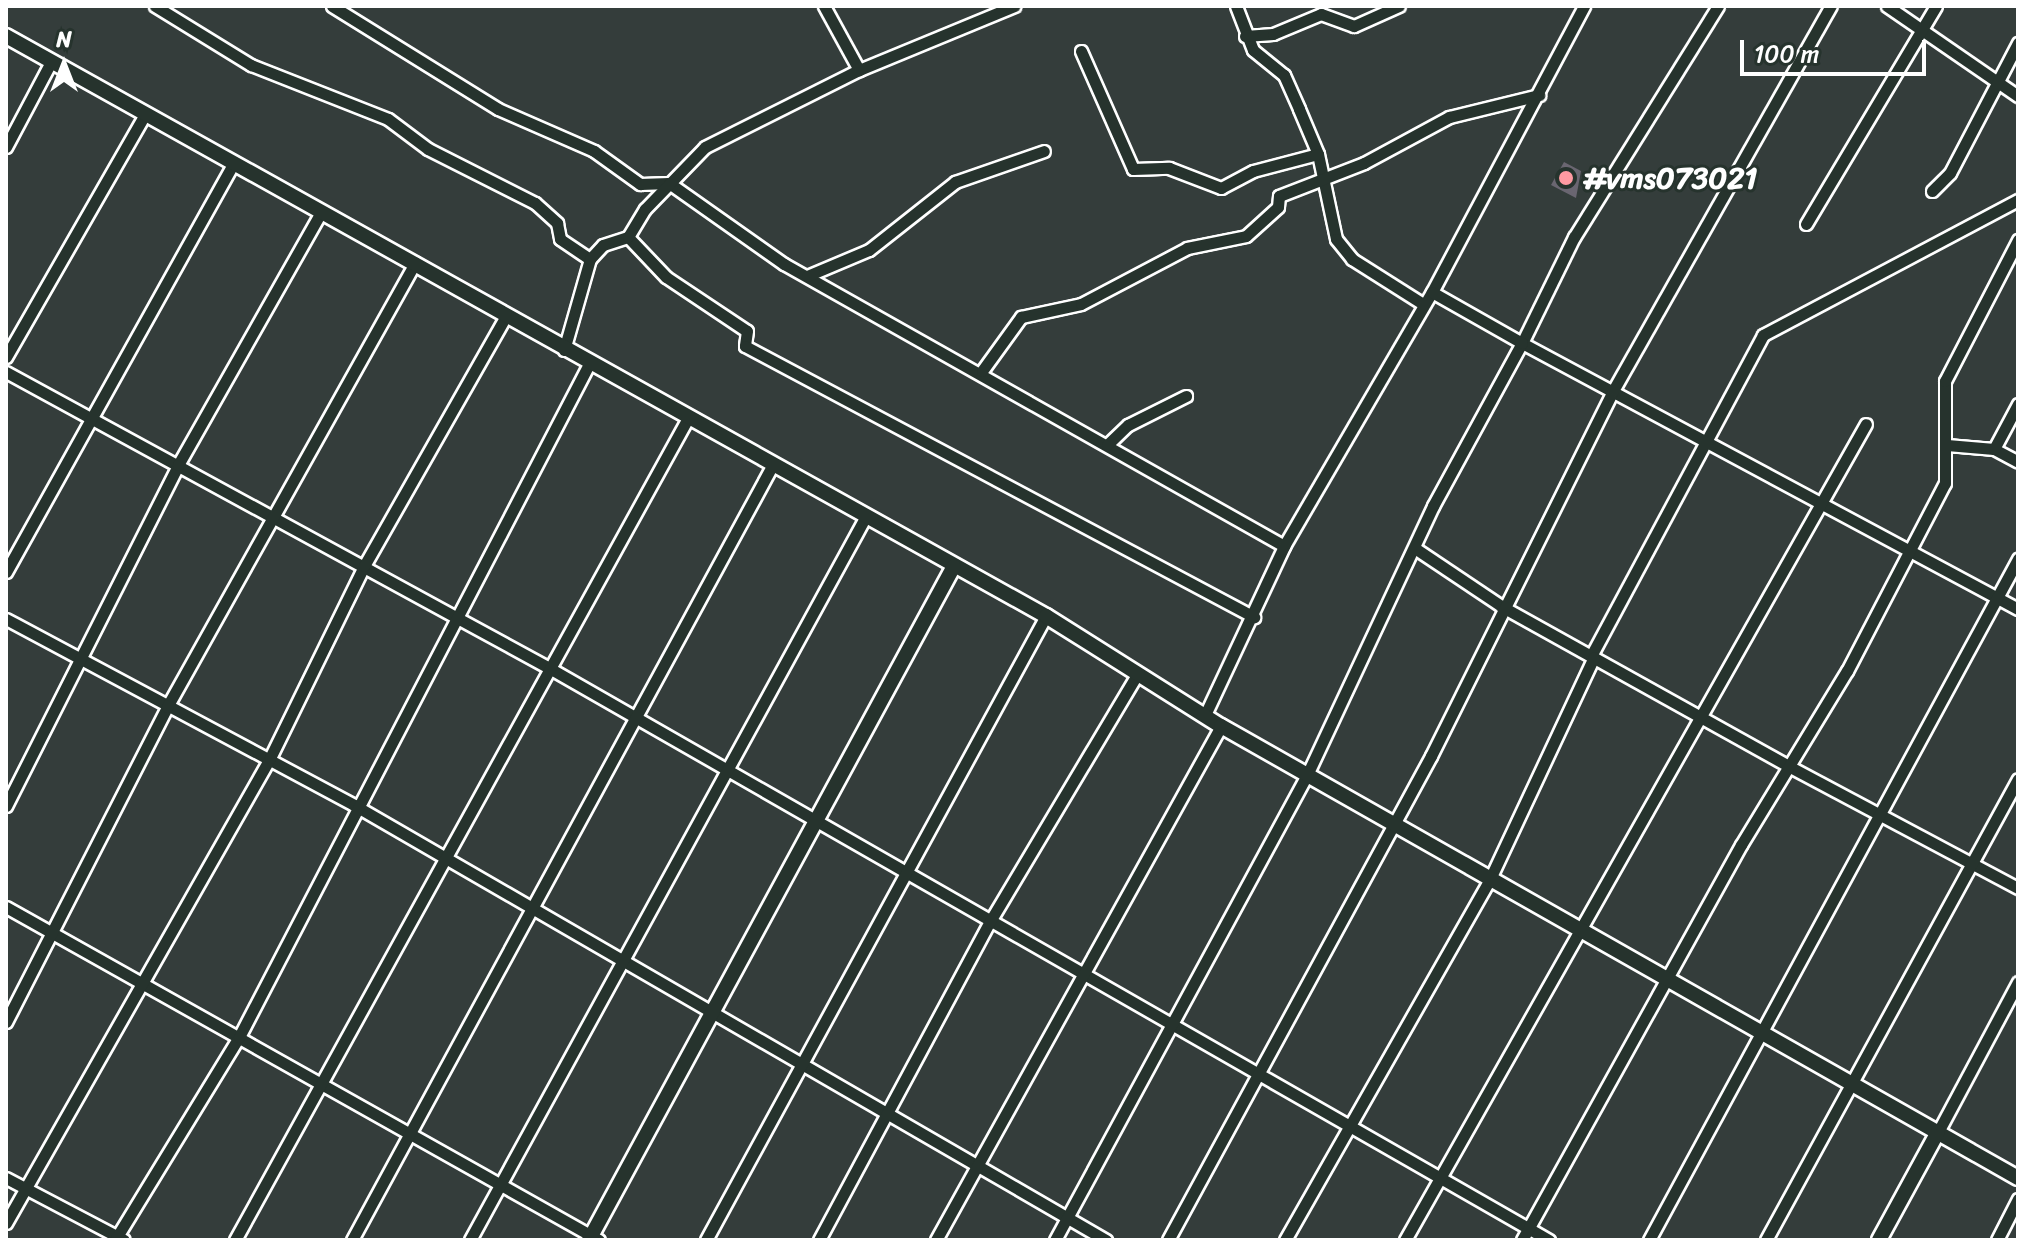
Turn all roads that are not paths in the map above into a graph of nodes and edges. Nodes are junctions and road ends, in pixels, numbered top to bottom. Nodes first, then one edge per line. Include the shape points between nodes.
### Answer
1 (155, 6) edge
2 (332, 6) edge
3 (824, 6) edge
4 (1014, 6) edge
5 (1236, 6) edge
6 (1399, 6) edge
7 (1584, 6) edge
8 (1718, 6) edge
9 (1831, 6) edge
10 (1887, 6) edge
11 (1936, 6) edge
12 (1924, 30) junction
13 (6, 36) edge
14 (1245, 36) junction
15 (2018, 43) edge
16 (1081, 51) dead end
17 (51, 62) junction
18 (859, 70) junction
19 (1994, 82) junction
20 (1539, 95) junction
21 (2018, 96) edge
22 (146, 113) junction
23 (6, 147) edge
24 (1044, 151) dead end
25 (1318, 154) junction
26 (231, 168) junction
27 (1321, 178) junction
28 (669, 183) junction
29 (1932, 191) dead end
30 (2018, 200) edge
31 (321, 212) junction
32 (1806, 224) dead end
33 (628, 237) junction
34 (2018, 240) edge
35 (590, 259) junction
36 (415, 263) junction
37 (807, 276) junction
38 (1432, 292) junction
39 (1423, 304) junction
40 (506, 316) junction
41 (1522, 343) junction
42 (564, 350) junction
43 (6, 357) edge
44 (589, 364) junction
45 (982, 371) junction
46 (6, 372) edge
47 (1614, 389) junction
48 (1186, 396) dead end
49 (2018, 404) edge
50 (90, 418) junction
51 (687, 420) junction
52 (1866, 424) dead end
53 (1704, 436) junction
54 (1107, 445) junction
55 (1947, 445) junction
56 (1994, 449) junction
57 (2018, 462) edge
58 (178, 465) junction
59 (772, 466) junction
60 (1818, 501) junction
61 (277, 517) junction
62 (865, 518) junction
63 (1284, 546) junction
64 (1416, 549) junction
65 (1910, 551) junction
66 (2018, 559) edge
67 (364, 566) junction
68 (954, 566) junction
69 (6, 572) edge
70 (1997, 596) junction
71 (1501, 606) junction
72 (2018, 609) edge
73 (1046, 616) junction
74 (453, 617) junction
75 (1254, 617) junction
76 (6, 619) edge
77 (1592, 656) junction
78 (78, 662) junction
79 (551, 669) junction
80 (1138, 673) junction
81 (167, 707) junction
82 (1205, 715) junction
83 (1702, 715) junction
84 (637, 719) junction
85 (1221, 726) junction
86 (270, 758) junction
87 (1790, 767) junction
88 (727, 769) junction
89 (1307, 775) junction
90 (2018, 779) edge
91 (354, 805) junction
92 (6, 806) edge
93 (1883, 815) junction
94 (813, 818) junction
95 (1396, 822) junction
96 (443, 856) junction
97 (1974, 866) junction
98 (900, 872) junction
99 (1489, 881) junction
100 (2018, 888) edge
101 (6, 907) edge
102 (528, 908) junction
103 (989, 923) junction
104 (1584, 932) junction
105 (53, 934) junction
106 (619, 959) junction
107 (1079, 975) junction
108 (2018, 982) edge
109 (1670, 983) junction
110 (142, 989) junction
111 (713, 1011) junction
112 (6, 1022) edge
113 (1167, 1027) junction
114 (1758, 1036) junction
115 (239, 1037) junction
116 (801, 1060) junction
117 (1258, 1077) junction
118 (324, 1082) junction
119 (1852, 1086) junction
120 (889, 1111) junction
121 (1347, 1129) junction
122 (1938, 1132) junction
123 (410, 1136) junction
124 (979, 1163) junction
125 (1438, 1177) junction
126 (6, 1178) edge
127 (2018, 1178) edge
128 (500, 1183) junction
129 (24, 1189) junction
130 (2018, 1199) edge
131 (1069, 1218) junction
132 (6, 1223) edge
133 (1529, 1229) junction
134 (594, 1238) edge
135 (119, 1239) edge
136 (235, 1240) edge
137 (352, 1240) edge
138 (470, 1240) edge
139 (706, 1240) edge
140 (819, 1240) edge
141 (936, 1240) edge
142 (1055, 1240) edge
143 (1106, 1240) edge
144 (1168, 1240) edge
145 (1285, 1240) edge
146 (1405, 1240) edge
147 (1522, 1240) edge
148 (1549, 1240) edge
149 (1649, 1240) edge
150 (1766, 1240) edge
151 (1879, 1240) edge
152 (1997, 1240) edge

1 - 35 street via 251,65 388,119 428,149 535,203 557,223 560,239
2 - 28 street via 498,109 594,151 640,184
3 - 18 street
4 - 18 street
5 - 14 street
6 - 14 street via 1354,26 1321,14 1273,34
7 - 20 street
8 - 41 street via 1574,237
9 - 47 street
10 - 12 street
11 - 12 street
12 - 19 street
12 - 32 street
13 - 17 street
14 - 25 street via 1284,75
15 - 19 street
16 - 25 street via 1133,169 1169,168 1221,188 1253,171
17 - 22 street
17 - 23 street
18 - 28 street via 705,147
19 - 21 street
19 - 29 street via 1950,173
20 - 27 street via 1449,117
20 - 38 street
22 - 26 street
22 - 43 street
24 - 37 street via 955,182 869,250
25 - 27 street
26 - 31 street
26 - 50 street
27 - 39 street via 1343,249
27 - 45 street via 1279,196 1278,207 1246,236 1187,248 1081,304 1021,317
28 - 33 street
28 - 37 street
30 - 53 street via 1772,325 1752,346
31 - 36 street
31 - 58 street
33 - 35 street via 603,245
33 - 75 street via 666,277 747,331 745,346
34 - 55 street via 1945,381
35 - 42 street
36 - 40 street
36 - 61 street
37 - 45 street
38 - 39 street
38 - 41 street
39 - 63 street
40 - 42 street
40 - 67 street
41 - 47 street
41 - 64 street
42 - 44 street
44 - 51 street
44 - 74 street
45 - 54 street
46 - 50 street
47 - 53 street
47 - 71 street
48 - 54 street via 1128,425
49 - 56 street
50 - 58 street
50 - 69 street
51 - 59 street
51 - 79 street
52 - 60 street
53 - 60 street
53 - 77 street
54 - 63 street
55 - 56 street
55 - 65 street via 1945,483
56 - 57 street
58 - 61 street
58 - 78 street
59 - 62 street
59 - 84 street
60 - 65 street
60 - 83 street
61 - 67 street
61 - 81 street
62 - 68 street
62 - 88 street
63 - 75 street
64 - 71 street
64 - 89 street
65 - 70 street
65 - 87 street
66 - 70 street
67 - 74 street
67 - 86 street
68 - 73 street
68 - 94 street via 833,795
70 - 72 street
70 - 93 street
71 - 77 street
71 - 95 street
73 - 80 street
73 - 98 street
74 - 79 street
74 - 91 street
75 - 82 street
76 - 78 street
77 - 83 street
77 - 99 street
78 - 81 street
78 - 92 street
79 - 84 street
79 - 96 street
80 - 82 street
80 - 103 street
81 - 86 street
81 - 105 street
82 - 85 street
83 - 87 street
83 - 104 street
84 - 88 street
84 - 102 street
85 - 89 street
85 - 107 street
86 - 91 street
86 - 110 street
87 - 93 street
87 - 109 street
88 - 94 street
88 - 106 street
89 - 95 street
89 - 113 street
90 - 97 street
91 - 96 street
91 - 115 street
93 - 97 street
93 - 114 street
94 - 98 street
94 - 111 street
95 - 99 street
95 - 117 street
96 - 102 street
96 - 118 street
97 - 100 street
97 - 119 street
98 - 103 street
98 - 116 street
99 - 104 street
99 - 121 street
101 - 105 street
102 - 106 street
102 - 123 street
103 - 107 street
103 - 120 street
104 - 109 street
104 - 125 street
105 - 110 street
105 - 112 street
106 - 111 street
106 - 128 street
107 - 113 street
107 - 124 street
108 - 122 street
109 - 114 street
109 - 133 street
110 - 115 street
110 - 129 street
111 - 116 street
111 - 134 street
113 - 117 street
113 - 131 street
114 - 119 street
114 - 149 street
115 - 118 street
115 - 135 street
116 - 120 street
116 - 139 street
117 - 121 street
117 - 144 street
118 - 123 street
118 - 136 street
119 - 122 street
119 - 150 street
120 - 124 street
120 - 140 street
121 - 125 street
121 - 145 street
122 - 127 street
122 - 151 street
123 - 128 street
123 - 137 street
124 - 131 street
124 - 141 street
125 - 133 street
125 - 146 street
126 - 129 street
128 - 134 street
128 - 138 street
129 - 132 street
129 - 135 street
130 - 152 street
131 - 142 street
131 - 143 street
133 - 147 street
133 - 148 street

